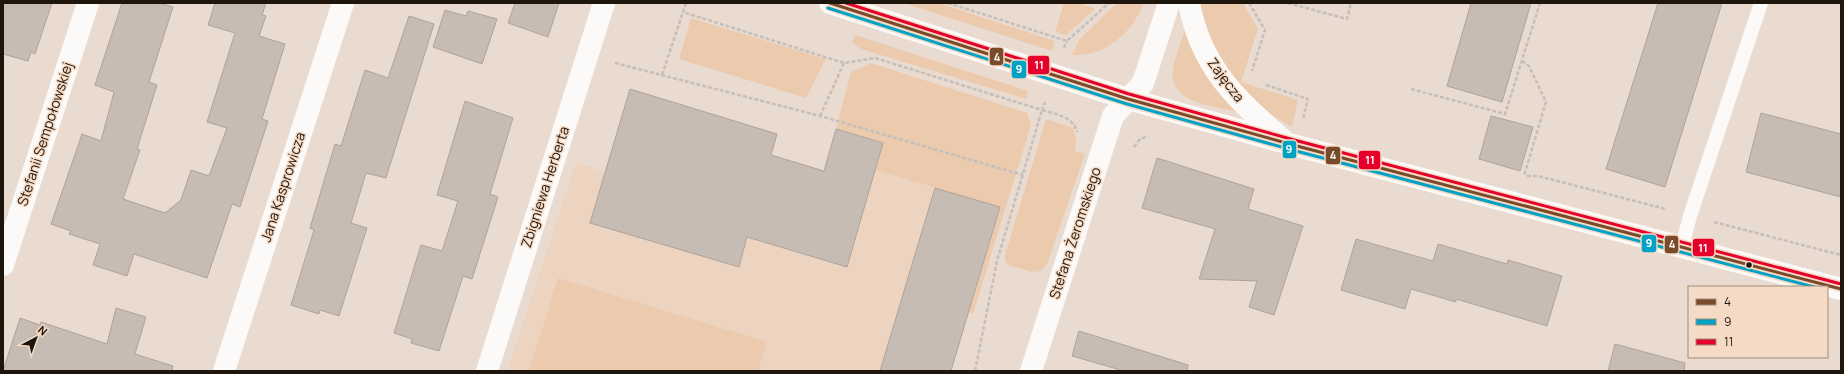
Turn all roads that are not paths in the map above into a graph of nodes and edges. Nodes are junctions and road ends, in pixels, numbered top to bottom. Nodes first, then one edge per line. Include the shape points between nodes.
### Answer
1 (88, 3) edge
2 (343, 3) edge
3 (604, 3) edge
4 (830, 3) edge
5 (1169, 3) edge
6 (1189, 3) edge
7 (1761, 3) edge
8 (1128, 99) junction
9 (1291, 144) junction
10 (1682, 247) junction
11 (3, 265) edge
12 (1841, 289) edge
13 (224, 371) edge
14 (486, 371) edge
15 (1031, 371) edge

1 - 11 street, Stefanii Sempołowskiej
2 - 13 street, Jana Kasprowicza
3 - 14 street, Zbigniewa Herberta
4 - 8 street
5 - 8 street via 1142,83
6 - 9 street, Zajęcza via 1200,43 1215,71 1250,111
7 - 10 lane
8 - 9 street
8 - 15 street, Stefana Żeromskiego via 1113,116
9 - 10 street
10 - 12 street

